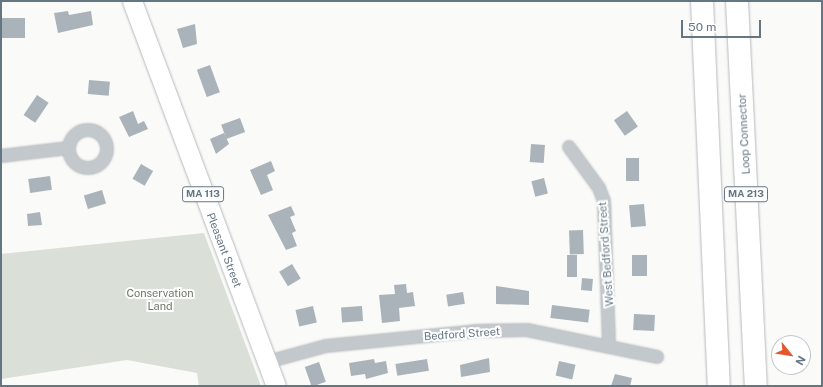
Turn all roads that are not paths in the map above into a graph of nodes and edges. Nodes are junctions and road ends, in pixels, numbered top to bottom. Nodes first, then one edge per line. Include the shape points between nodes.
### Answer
1 (132, 1) edge
2 (702, 1) edge
3 (737, 1) edge
4 (569, 147) dead end
5 (69, 148) dead end
6 (1, 156) edge
7 (609, 348) junction
8 (658, 357) dead end
9 (267, 362) junction
10 (276, 386) edge
11 (719, 386) edge
12 (756, 386) edge

1 - 9 main road, Pleasant Street / MA 113
2 - 11 highway, MA 213
3 - 12 highway, Loop Connector / MA 213
4 - 7 street, West Bedford Street via 598,188 604,201
5 - 6 street
7 - 8 street, Bedford Street
7 - 9 street, Bedford Street via 527,330 475,331 326,346
9 - 10 main road, Pleasant Street / MA 113

